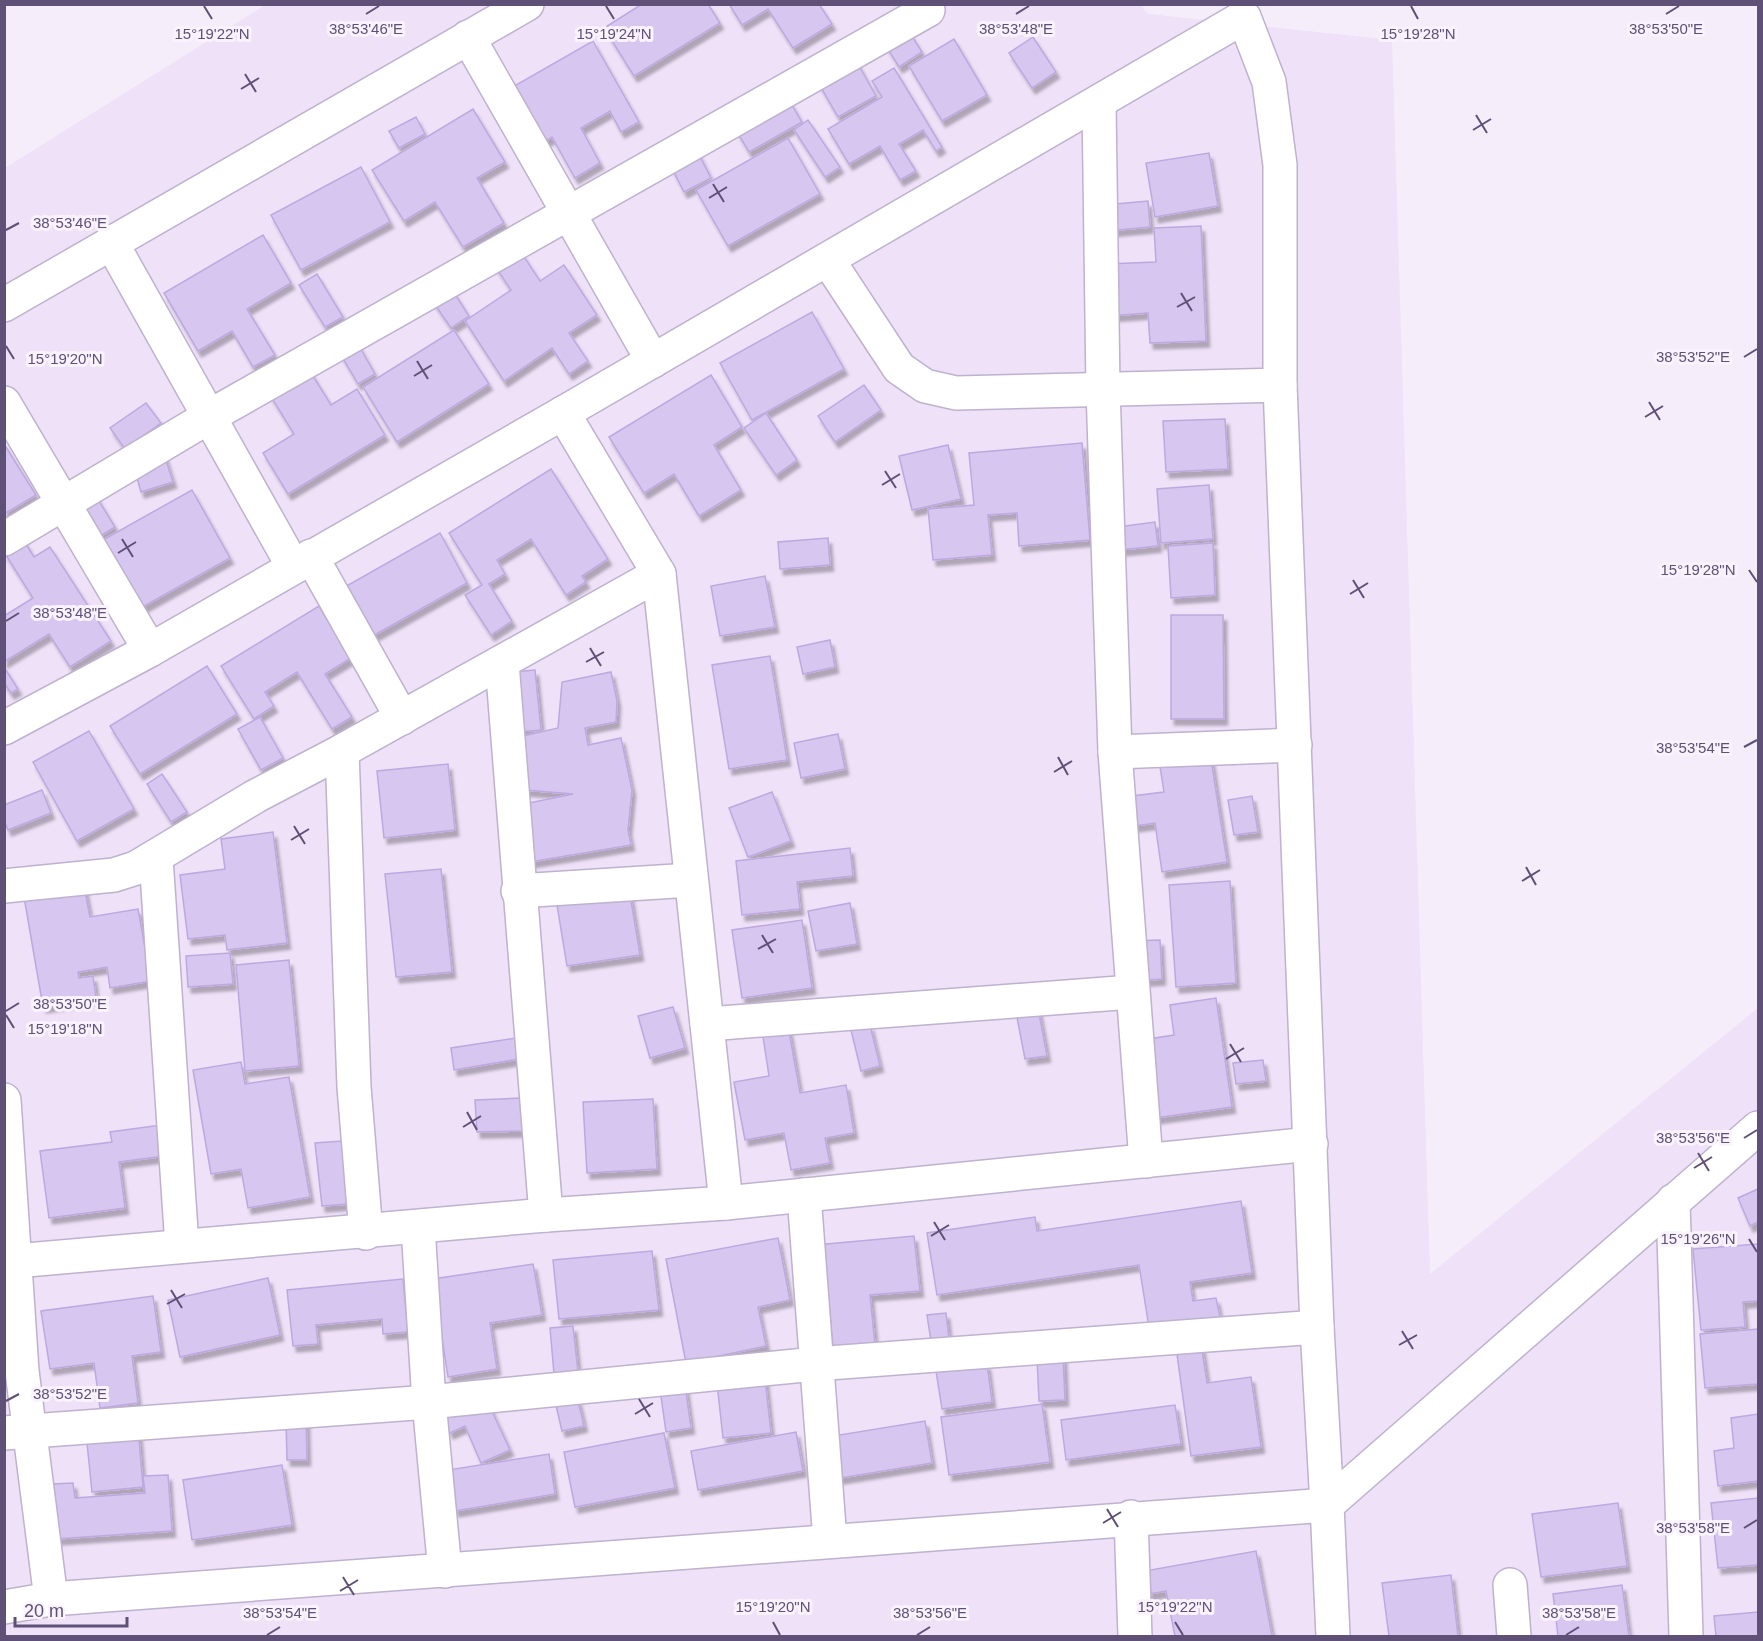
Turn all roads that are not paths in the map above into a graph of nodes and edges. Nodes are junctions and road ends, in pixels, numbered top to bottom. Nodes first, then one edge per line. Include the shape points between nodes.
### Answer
1 (527, 4) edge
2 (928, 10) dead end
3 (1242, 11) edge
4 (468, 37) junction
5 (1099, 103) junction
6 (569, 212) junction
7 (111, 242) junction
8 (828, 260) junction
9 (4, 305) edge
10 (653, 361) junction
11 (1280, 385) junction
12 (1104, 389) junction
13 (4, 403) edge
14 (563, 413) junction
15 (210, 416) junction
16 (64, 504) junction
17 (4, 539) edge
18 (302, 561) junction
19 (659, 574) junction
20 (150, 650) junction
21 (502, 663) junction
22 (402, 718) junction
23 (4, 729) edge
24 (1294, 745) junction
25 (342, 751) junction
26 (1115, 752) junction
27 (156, 858) junction
28 (691, 879) junction
29 (4, 886) edge
30 (518, 891) junction
31 (1132, 992) junction
32 (707, 1024) junction
33 (4, 1100) edge
34 (1758, 1128) edge
35 (1311, 1144) junction
36 (1146, 1161) junction
37 (804, 1195) junction
38 (1673, 1201) junction
39 (726, 1203) junction
40 (546, 1215) junction
41 (418, 1227) junction
42 (366, 1233) junction
43 (182, 1246) junction
44 (15, 1261) junction
45 (1317, 1327) junction
46 (815, 1364) junction
47 (13, 1369) edge
48 (429, 1402) junction
49 (16, 1432) edge
50 (1327, 1505) junction
51 (1131, 1518) junction
52 (830, 1541) junction
53 (445, 1571) junction
54 (1510, 1585) dead end
55 (51, 1599) junction
56 (4, 1607) edge
57 (1135, 1636) edge
58 (1333, 1636) edge
59 (1514, 1636) edge
60 (1686, 1636) edge

1 - 4 street
2 - 6 street
3 - 5 street
3 - 11 street via 1269,82 1280,165
4 - 6 street
4 - 7 street
5 - 8 street
5 - 12 street
6 - 10 street
6 - 15 street
7 - 9 street
7 - 15 street
8 - 10 street
8 - 12 street via 899,368 925,386 956,393
10 - 14 street
11 - 12 street
11 - 24 street
12 - 26 street
13 - 16 street
14 - 18 street
14 - 19 street
15 - 16 street
15 - 18 street
16 - 17 street
16 - 20 street
18 - 20 street
18 - 22 street
19 - 21 street
19 - 28 street
20 - 23 street
21 - 22 street
21 - 30 street
22 - 25 street
24 - 26 street
24 - 35 street
25 - 27 street via 256,796
25 - 42 street via 354,1087
26 - 31 street
27 - 29 street via 114,875
27 - 43 street
28 - 30 street
28 - 32 street
30 - 40 street
31 - 32 street
31 - 36 street
32 - 39 street
33 - 44 street
34 - 38 street
35 - 36 street
35 - 45 street
36 - 37 street
37 - 39 street
37 - 46 street
38 - 50 street
38 - 60 street
39 - 40 street
40 - 41 street
41 - 42 street
41 - 48 street
42 - 43 street
43 - 44 street
44 - 47 street
45 - 46 street
45 - 50 street
46 - 48 street
46 - 52 street
47 - 49 street
48 - 49 street
48 - 53 street
49 - 55 street
50 - 51 street
50 - 58 street
51 - 52 street
51 - 57 street
52 - 53 street
53 - 55 street
54 - 59 street
55 - 56 street

